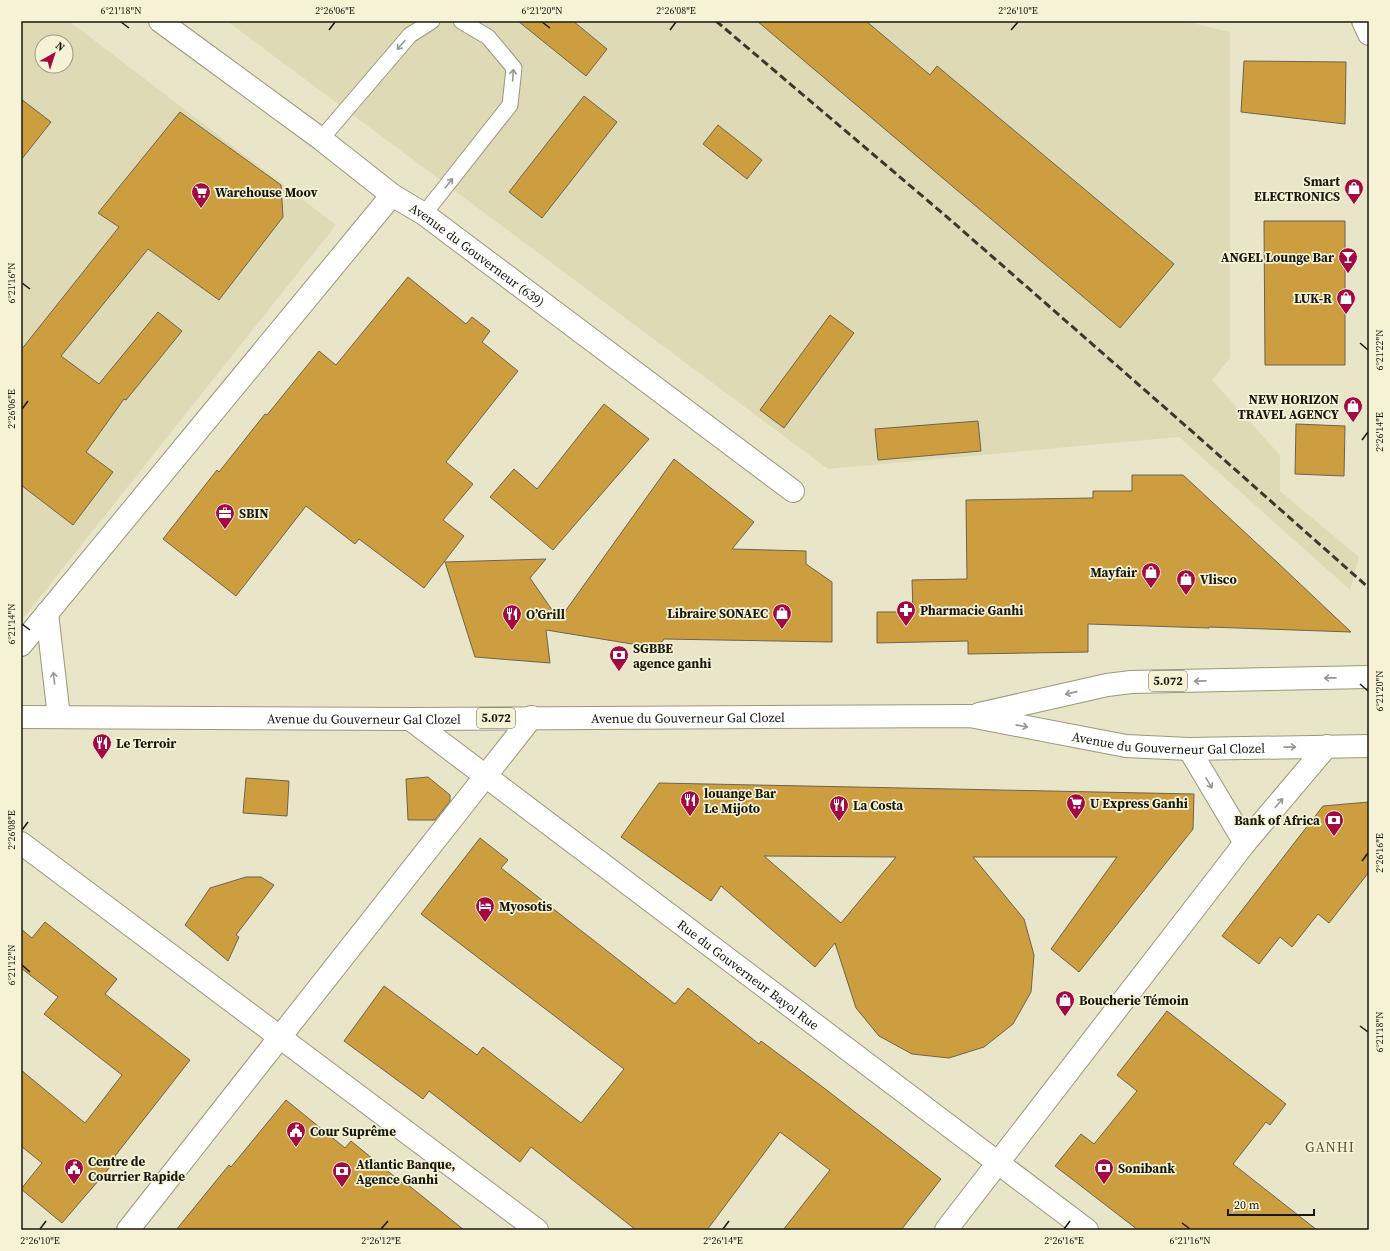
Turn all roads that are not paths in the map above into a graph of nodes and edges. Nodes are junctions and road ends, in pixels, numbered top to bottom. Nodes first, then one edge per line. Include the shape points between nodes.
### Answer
1 (160, 21) edge
2 (432, 21) edge
3 (461, 21) edge
4 (1363, 21) edge
5 (1369, 34) edge
6 (321, 139) junction
7 (392, 195) junction
8 (424, 214) junction
9 (793, 491) dead end
10 (47, 612) junction
11 (21, 645) edge
12 (1369, 677) edge
13 (970, 716) junction
14 (21, 717) edge
15 (58, 717) junction
16 (532, 717) junction
17 (410, 719) junction
18 (1327, 746) junction
19 (1369, 746) edge
20 (1189, 749) junction
21 (486, 776) junction
22 (21, 843) edge
23 (1245, 843) junction
24 (280, 1037) junction
25 (998, 1163) junction
26 (128, 1230) edge
27 (538, 1230) edge
28 (946, 1230) edge
29 (1087, 1230) edge

1 - 6 street, Avenue du Gouverneur (639)
2 -> 6 lane via 410,35
8 -> 3 lane via 510,105 514,68 488,37
4 - 5 street
6 - 7 street, Avenue du Gouverneur (639)
7 - 8 street, Avenue du Gouverneur (639)
7 - 10 street
8 - 9 street, Avenue du Gouverneur (639)
10 - 11 street
15 -> 10 street
12 -> 13 street, Avenue du Gouverneur Gal Clozel / 5.072 via 1131,682 1107,685
13 - 16 street, Avenue du Gouverneur Gal Clozel / 5.072
13 -> 20 street, Avenue du Gouverneur Gal Clozel / 5.072 via 1126,746
14 - 15 street, Avenue du Gouverneur Gal Clozel / 5.072
15 - 17 street, Avenue du Gouverneur Gal Clozel / 5.072
16 - 17 street, Avenue du Gouverneur Gal Clozel / 5.072
16 - 21 street
17 - 21 street, Rue du Gouverneur Bayol Rue
18 - 19 street, Avenue du Gouverneur Gal Clozel / 5.072
20 -> 18 street, Avenue du Gouverneur Gal Clozel / 5.072
23 -> 18 street
20 -> 23 street
21 - 24 street
21 - 25 street, Rue du Gouverneur Bayol Rue
22 - 24 street
23 - 25 street
24 - 26 street
24 - 27 street
25 - 28 street
25 - 29 street, Rue du Gouverneur Bayol Rue

